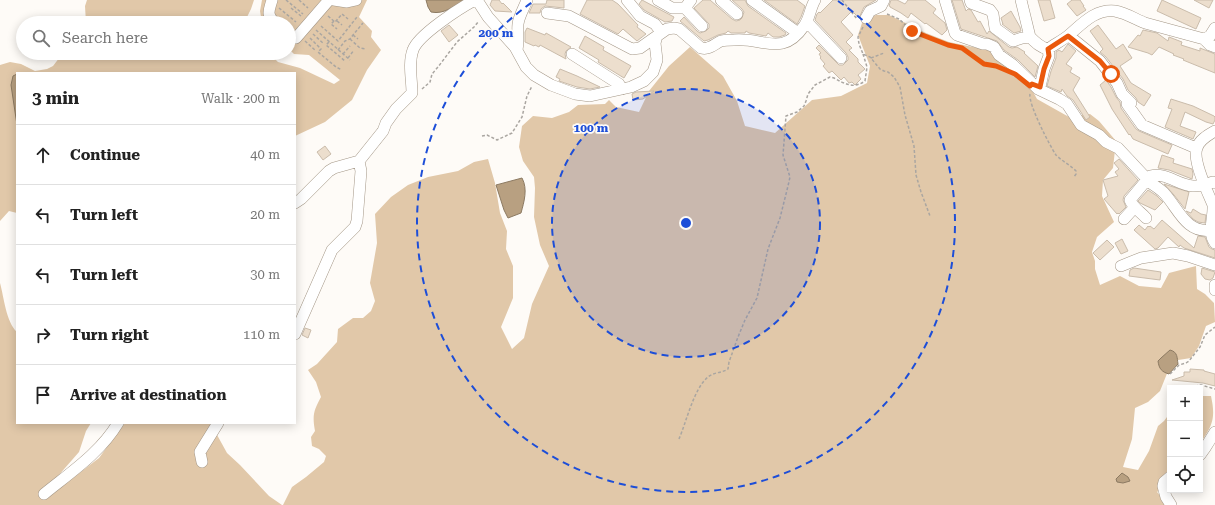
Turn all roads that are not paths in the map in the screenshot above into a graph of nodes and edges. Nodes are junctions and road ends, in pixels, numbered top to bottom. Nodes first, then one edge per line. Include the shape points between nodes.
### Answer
1 (328, 0) edge
2 (334, 0) edge
3 (356, 0) edge
4 (476, 0) edge
5 (527, 0) edge
6 (627, 0) edge
7 (658, 0) edge
8 (721, 0) edge
9 (752, 0) edge
10 (815, 0) edge
11 (884, 0) edge
12 (945, 0) edge
13 (970, 0) edge
14 (1021, 0) edge
15 (272, 1) edge
16 (688, 4) edge
17 (547, 13) dead end
18 (737, 14) dead end
19 (270, 16) edge
20 (807, 22) junction
21 (865, 22) road end
22 (308, 23) road end
23 (702, 26) dead end
24 (1215, 28) edge
25 (798, 33) junction
26 (659, 34) junction
27 (952, 34) dead end
28 (1068, 36) junction
29 (1030, 38) junction
30 (1204, 39) junction
31 (976, 41) junction
32 (1215, 47) edge
33 (1048, 49) junction
34 (517, 50) junction
35 (572, 54) dead end
36 (841, 58) dead end
37 (1034, 86) junction
38 (621, 89) junction
39 (642, 90) dead end
40 (1215, 131) edge
41 (1196, 148) junction
42 (359, 160) junction
43 (1147, 179) junction
44 (1210, 184) edge
45 (1129, 201) junction
46 (296, 202) edge
47 (1146, 218) dead end
48 (1124, 219) dead end
49 (1212, 226) edge
50 (1215, 243) edge
51 (1215, 265) edge
52 (1121, 266) dead end
53 (1215, 285) edge
54 (1215, 290) edge
55 (296, 332) edge
56 (117, 424) edge
57 (217, 424) edge
58 (1215, 432) edge
59 (1203, 451) edge
60 (202, 462) dead end
61 (1167, 480) edge
62 (44, 494) dead end
63 (1171, 505) edge

1 - 22 street
2 - 3 street
4 - 34 street
4 - 42 street via 459,8 415,44 411,58 412,93 396,109 383,131
5 - 34 street via 518,24
6 - 26 street via 640,16 655,24
7 - 16 street via 672,8
8 - 18 street
9 - 25 street
10 - 20 street
11 - 21 street via 881,6 872,10
12 - 31 street via 955,33
13 - 29 street via 971,3 990,10 995,28 1013,41
14 - 29 street
15 - 19 street
16 - 23 street
17 - 26 street via 569,16 632,49 640,48
20 - 25 street
20 - 36 street
24 - 30 street via 1210,36
25 - 26 street via 782,44 735,39 721,41 705,49 679,29 667,29
26 - 38 street via 655,43 657,60 653,72 644,81
27 - 31 street via 971,43 975,44
28 - 30 street via 1098,13 1116,11 1145,23
28 - 33 street
28 - 41 street via 1100,61 1117,83 1142,125
29 - 33 street
30 - 32 street
31 - 37 street via 994,47 999,55
33 - 37 street via 1049,56
34 - 38 street via 526,67 536,77 574,94 590,96
35 - 38 street via 619,84
37 - 43 street via 1067,104 1081,125 1118,148
38 - 39 street via 621,93
40 - 41 street via 1204,138
41 - 44 street via 1197,163
42 - 46 street via 329,170
42 - 55 street via 361,171 355,228 332,250
43 - 44 street via 1160,175 1188,185
43 - 45 street
43 - 49 street via 1163,192 1194,228 1200,230
44 - 49 street
45 - 47 street
45 - 48 street
49 - 50 street via 1211,236
51 - 52 street via 1173,253 1141,258
53 - 54 street
56 - 62 street via 93,455
57 - 60 street via 200,452
58 - 59 street
61 - 63 street via 1163,486

